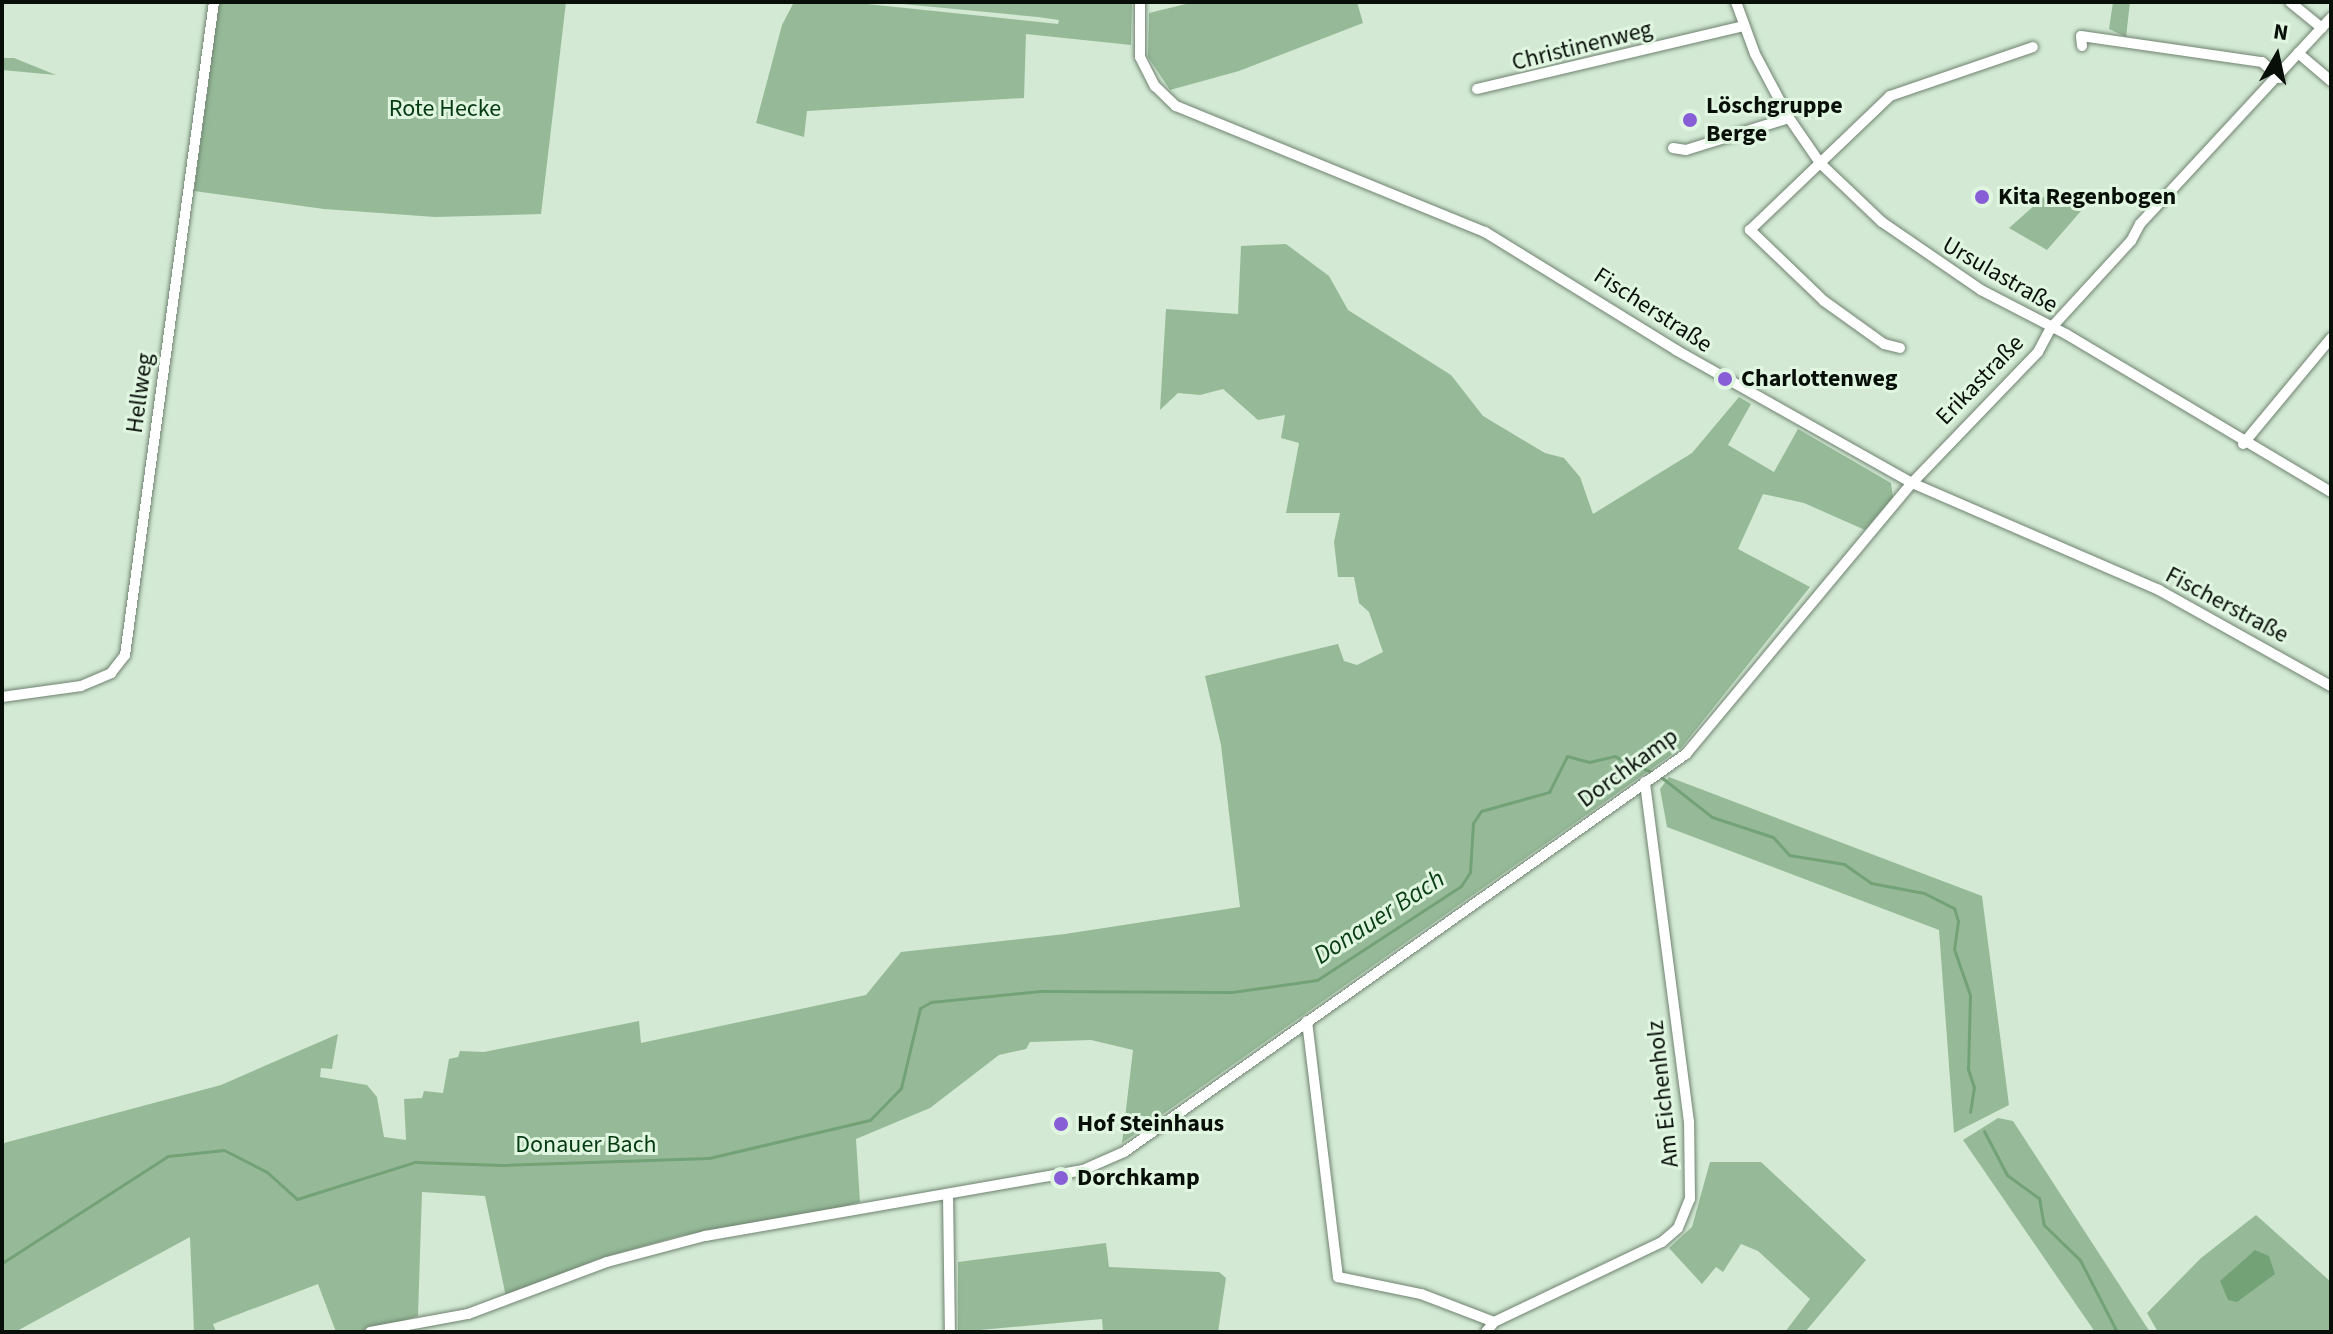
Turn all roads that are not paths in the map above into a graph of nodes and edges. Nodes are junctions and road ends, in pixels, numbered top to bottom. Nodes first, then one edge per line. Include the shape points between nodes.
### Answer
1 (214, 2) edge
2 (1140, 2) edge
3 (1736, 2) edge
4 (2290, 2) edge
5 (2331, 18) edge
6 (1743, 26) junction
7 (2322, 28) junction
8 (2082, 46) dead end
9 (2033, 47) dead end
10 (2298, 53) junction
11 (2280, 78) junction
12 (2331, 81) edge
13 (1477, 89) dead end
14 (1789, 118) junction
15 (1673, 148) dead end
16 (1820, 163) junction
17 (2050, 329) junction
18 (2331, 338) edge
19 (1900, 348) dead end
20 (2243, 444) junction
21 (1912, 483) junction
22 (2331, 492) edge
23 (2330, 683) edge
24 (2, 697) edge
25 (1653, 777) junction
26 (1307, 1021) junction
27 (948, 1195) junction
28 (1494, 1322) junction
29 (370, 1332) edge
30 (950, 1332) edge
31 (1486, 1332) edge

1 - 24 street, Hellweg via 125,655 111,673 81,686
2 - 21 street, Fischerstraße via 1140,57 1155,86 1176,106 1500,240 1700,365
3 - 6 street, Ursulastraße
4 - 7 street
5 - 7 street, Erikastraße
6 - 13 street, Christinenweg
6 - 14 street, Ursulastraße
7 - 10 street, Erikastraße
8 - 11 street via 2081,36 2262,62
9 - 16 street via 1890,96
10 - 11 street, Erikastraße
10 - 12 street
11 - 17 street, Erikastraße via 2202,162 2183,175
14 - 15 street via 1686,150
14 - 16 street, Ursulastraße
16 - 17 street, Ursulastraße via 1851,196 1924,254
16 - 19 street via 1750,230 1824,301 1884,344
17 - 20 street, Ursulastraße
17 - 21 street, Erikastraße via 2038,352
18 - 20 street
20 - 22 street, Ursulastraße
21 - 23 street, Fischerstraße via 2159,590
21 - 25 street, Dorchkamp via 1708,731
25 - 26 street, Dorchkamp
25 - 28 street, Am Eichenholz via 1691,1149 1688,1207 1678,1228 1662,1242
26 - 27 street, Dorchkamp via 1099,1166
26 - 28 street via 1338,1277 1421,1294
27 - 29 street, Dorchkamp via 705,1236 607,1262 468,1314
27 - 30 street
28 - 31 street, Am Eichenholz

